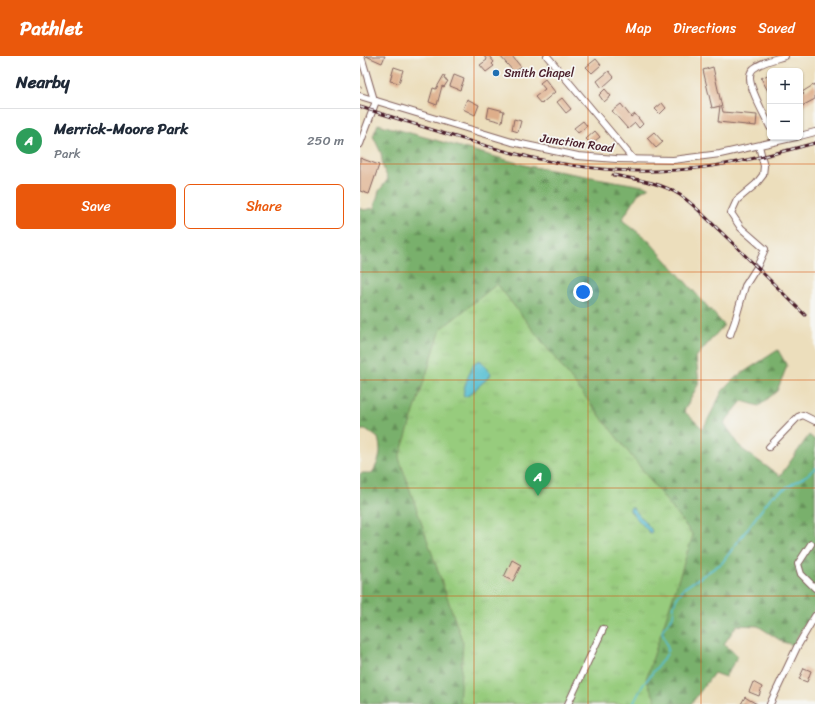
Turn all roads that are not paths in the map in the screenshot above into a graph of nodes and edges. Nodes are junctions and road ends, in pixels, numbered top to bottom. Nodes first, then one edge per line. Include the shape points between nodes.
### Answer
1 (361, 56) edge
2 (547, 56) edge
3 (785, 56) edge
4 (360, 96) edge
5 (375, 101) junction
6 (767, 120) edge
7 (815, 132) edge
8 (803, 135) edge
9 (774, 140) edge
10 (360, 144) edge
11 (760, 146) junction
12 (634, 160) junction
13 (730, 335) dead end
14 (815, 421) edge
15 (769, 447) dead end
16 (811, 544) dead end
17 (815, 588) edge
18 (815, 616) edge
19 (603, 629) dead end
20 (568, 704) edge
21 (770, 704) edge

1 - 5 street
2 - 12 street
3 - 6 street via 756,66 750,77
4 - 5 street, Junction Road
5 - 10 street
5 - 12 street, Junction Road via 533,148 578,156
7 - 8 street
9 - 11 street, Junction Road
11 - 12 street, Junction Road via 701,157
11 - 13 street via 763,175 737,200 731,213 741,228 765,249 745,286
14 - 15 street via 803,415 798,417
16 - 17 street via 798,564 801,574
18 - 21 street via 796,647
19 - 20 street

